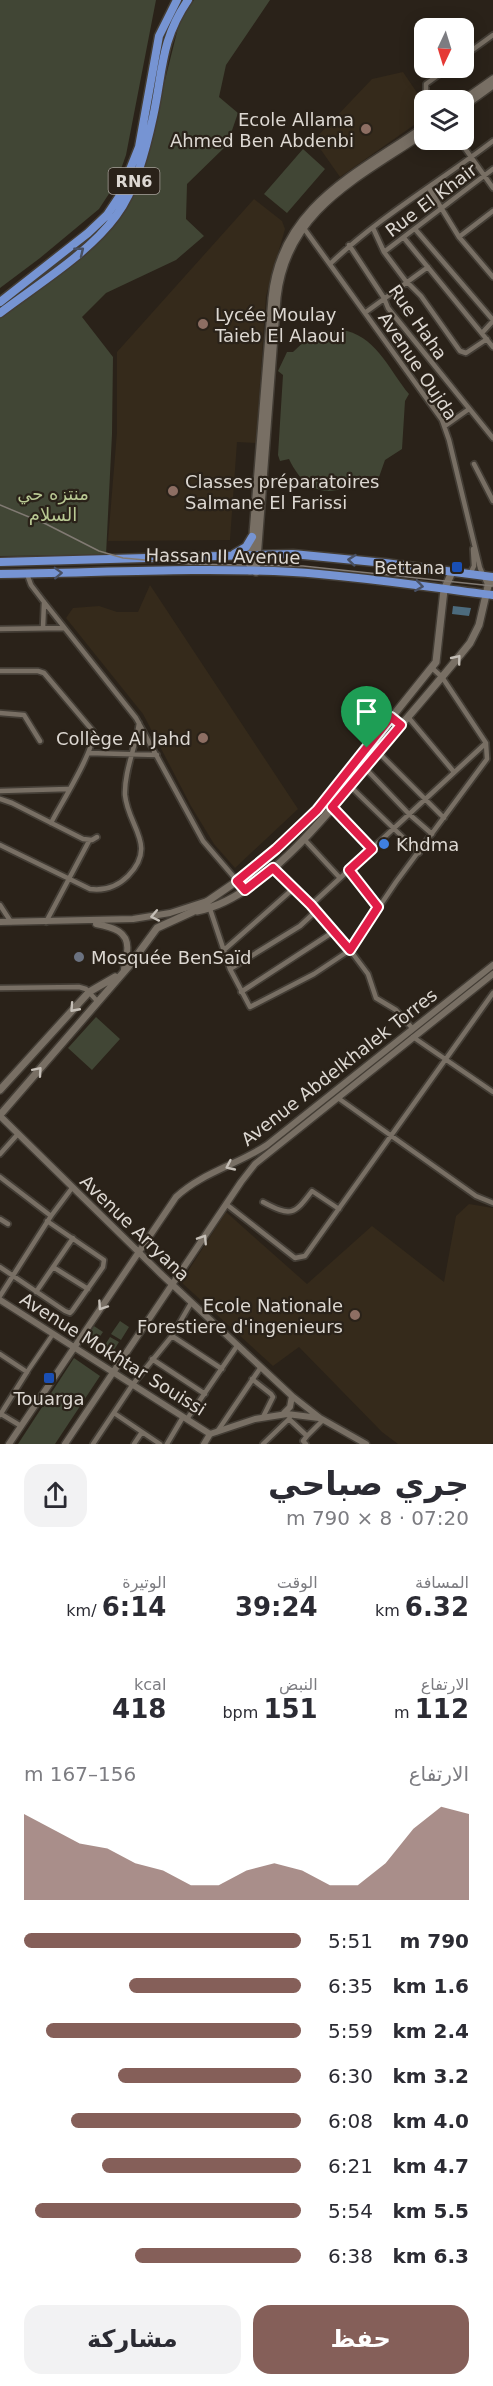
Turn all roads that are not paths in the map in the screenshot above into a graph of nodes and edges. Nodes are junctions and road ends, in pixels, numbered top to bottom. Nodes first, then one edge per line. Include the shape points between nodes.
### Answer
1 (177, 0) edge
2 (188, 0) edge
3 (493, 35) edge
4 (474, 49) edge
5 (434, 78) edge
6 (493, 79) edge
7 (493, 85) edge
8 (426, 90) edge
9 (474, 92) edge
10 (474, 99) edge
11 (414, 134) edge
12 (414, 140) edge
13 (493, 141) edge
14 (466, 150) edge
15 (471, 158) junction
16 (493, 169) edge
17 (485, 176) junction
18 (429, 188) junction
19 (493, 189) edge
20 (442, 208) junction
21 (493, 211) edge
22 (301, 225) junction
23 (373, 228) junction
24 (415, 229) junction
25 (459, 237) junction
26 (404, 238) junction
27 (349, 245) junction
28 (384, 252) junction
29 (330, 264) junction
30 (428, 267) junction
31 (493, 277) edge
32 (409, 283) junction
33 (384, 298) junction
34 (0, 302) edge
35 (366, 312) junction
36 (0, 313) edge
37 (493, 321) edge
38 (482, 333) junction
39 (487, 339) junction
40 (493, 347) edge
41 (469, 409) junction
42 (445, 426) junction
43 (493, 438) edge
44 (474, 464) dead end
45 (493, 501) edge
46 (252, 537) junction
47 (474, 543) junction
48 (231, 555) junction
49 (254, 555) junction
50 (0, 562) edge
51 (493, 570) edge
52 (253, 572) junction
53 (452, 572) junction
54 (0, 574) edge
55 (27, 574) junction
56 (470, 574) junction
57 (490, 577) edge
58 (444, 590) junction
59 (489, 591) edge
60 (44, 602) junction
61 (43, 628) junction
62 (64, 628) junction
63 (0, 629) edge
64 (432, 668) junction
65 (0, 671) edge
66 (442, 677) junction
67 (0, 713) edge
68 (391, 717) junction
69 (408, 717) junction
70 (139, 723) junction
71 (401, 725) junction
72 (40, 741) dead end
73 (486, 743) junction
74 (378, 752) junction
75 (89, 753) junction
76 (132, 755) junction
77 (157, 755) junction
78 (365, 768) junction
79 (454, 772) junction
80 (350, 786) junction
81 (68, 789) junction
82 (0, 791) edge
83 (0, 799) edge
84 (424, 799) junction
85 (332, 807) junction
86 (409, 814) junction
87 (444, 818) junction
88 (51, 823) junction
89 (393, 829) junction
90 (432, 834) junction
91 (97, 837) dead end
92 (304, 839) junction
93 (88, 841) junction
94 (0, 845) edge
95 (372, 849) junction
96 (419, 853) junction
97 (273, 868) junction
98 (349, 870) junction
99 (340, 878) junction
100 (69, 879) junction
101 (237, 881) junction
102 (294, 888) junction
103 (245, 890) junction
104 (212, 899) junction
105 (0, 905) edge
106 (311, 905) junction
107 (378, 907) junction
108 (213, 908) junction
109 (192, 912) junction
110 (315, 912) junction
111 (0, 922) edge
112 (11, 922) junction
113 (46, 922) junction
114 (86, 922) junction
115 (333, 932) junction
116 (224, 950) junction
117 (350, 950) junction
118 (493, 965) edge
119 (230, 969) junction
120 (122, 972) junction
121 (493, 974) edge
122 (0, 988) edge
123 (89, 992) junction
124 (241, 992) junction
125 (493, 993) edge
126 (98, 1002) junction
127 (413, 1029) junction
128 (413, 1037) junction
129 (445, 1060) junction
130 (0, 1090) edge
131 (493, 1092) edge
132 (338, 1098) junction
133 (0, 1116) edge
134 (17, 1135) junction
135 (392, 1136) junction
136 (0, 1154) edge
137 (0, 1177) edge
138 (72, 1188) junction
139 (263, 1202) dead end
140 (493, 1203) edge
141 (226, 1204) junction
142 (339, 1209) junction
143 (0, 1219) edge
144 (49, 1219) junction
145 (8, 1224) dead end
146 (73, 1238) junction
147 (139, 1252) junction
148 (0, 1267) edge
149 (53, 1267) junction
150 (13, 1276) junction
151 (173, 1285) junction
152 (88, 1289) junction
153 (36, 1292) junction
154 (0, 1298) edge
155 (191, 1303) junction
156 (53, 1334) junction
157 (172, 1336) junction
158 (237, 1346) junction
159 (75, 1348) junction
160 (0, 1354) edge
161 (152, 1359) junction
162 (261, 1367) junction
163 (222, 1369) junction
164 (114, 1371) junction
165 (27, 1372) junction
166 (252, 1379) junction
167 (133, 1384) junction
168 (205, 1394) junction
169 (292, 1396) junction
170 (114, 1413) junction
171 (0, 1414) edge
172 (281, 1414) junction
173 (290, 1416) junction
174 (263, 1417) junction
175 (185, 1418) junction
176 (321, 1419) junction
177 (21, 1426) junction
178 (142, 1432) junction
179 (214, 1433) junction
180 (308, 1436) junction
181 (303, 1443) edge
182 (362, 1443) edge
183 (9, 1444) edge
184 (65, 1444) edge
185 (93, 1444) edge
186 (134, 1444) edge
187 (160, 1444) edge
188 (167, 1444) edge
189 (204, 1444) edge
190 (263, 1444) edge

1 - 34 highway, RN6 via 159,36 139,147 119,197 88,233
36 -> 2 highway, RN6 via 101,233 127,198 154,116 167,40
3 - 4 street
5 - 8 street via 426,84
6 - 9 main road
7 - 10 main road
11 - 22 main road via 331,192 313,207
12 - 22 main road via 331,198
13 - 15 street
14 - 15 street
15 - 17 street
15 - 18 street
16 - 17 street, Rue El Khair
17 - 19 street
17 - 20 street, Rue El Khair
18 - 20 street
18 - 23 street
20 - 24 street, Rue El Khair
20 - 25 street
21 - 25 street
22 - 29 street, Avenue Oujda
22 - 46 main road via 283,251 273,289
22 - 49 main road via 278,288
23 - 27 street
23 - 28 street, Rue El Khair
24 - 26 street, Rue El Khair
24 - 37 street
25 - 31 street
26 - 28 street, Rue El Khair
26 - 30 street
27 - 29 street
27 - 33 street, Rue Haha
28 - 32 street, Rue El Khair
29 - 35 street, Avenue Oujda
30 - 32 street
30 - 38 street
32 - 33 street
32 - 39 street, Rue El Khair via 463,353
33 - 35 street
33 - 41 street, Rue Haha via 408,335
35 - 42 street, Avenue Oujda
37 - 38 street
38 - 39 street
39 - 40 street
41 - 42 street
41 - 43 street, Rue Haha
42 - 47 street, Avenue Oujda
44 - 45 street
46 - 48 highway via 246,547
46 - 49 main road
47 - 56 street, Avenue Oujda
47 - 57 street, Avenue Oujda
48 - 49 highway, Hassan II Avenue
48 - 50 highway, Hassan II Avenue
49 - 52 main road
53 -> 49 highway, Hassan II Avenue via 312,555
51 - 57 main road
55 -> 52 highway, Hassan II Avenue
52 -> 58 highway, Hassan II Avenue via 362,578
53 - 56 highway, Hassan II Avenue
53 - 58 main road
54 - 55 highway, Hassan II Avenue
55 - 60 street
56 - 57 highway, Hassan II Avenue
57 - 59 main road
58 - 59 highway, Hassan II Avenue
58 - 64 main road via 438,655
66 -> 59 main road via 475,634
60 - 61 street
60 - 62 street
61 - 62 street
61 - 63 street
62 - 70 street
64 - 66 street
64 - 68 main road
65 - 75 street via 38,671 46,675 92,728
66 - 69 main road
66 - 73 street
67 - 72 street via 24,715
68 - 71 main road
68 - 101 main road via 317,810
69 - 71 main road
69 - 79 street
70 - 76 street
70 - 77 street
71 - 74 main road
73 - 79 street
73 - 87 street via 487,759
74 - 78 main road
74 - 84 street
75 - 76 street
75 - 81 street
76 - 77 street
76 - 100 street via 125,795 142,846 140,859 121,883 103,890 90,889
77 - 101 street via 206,844
78 - 80 main road
78 - 86 street
79 - 84 street
80 - 85 main road
80 - 89 street
81 - 82 street
81 - 88 street
83 - 88 street
84 - 86 street
84 - 87 street
85 - 92 main road
85 - 95 street
86 - 89 street
86 - 90 street
87 - 90 street
88 - 93 street
89 - 95 street
89 - 96 street
90 - 96 street
91 - 93 street
92 - 97 main road
92 - 99 street
93 - 100 street
94 - 100 street
95 - 98 street
96 - 107 street
97 - 102 street
97 - 103 main road
98 - 99 street
98 - 107 street
99 - 106 street
100 - 113 street
101 - 103 street
101 - 104 main road
102 - 106 street
102 - 116 street
103 - 108 main road
104 - 108 main road
104 - 109 main road
104 -> 114 street via 155,916
105 - 112 street
106 - 110 street
107 - 117 street
108 - 109 main road
108 - 116 street
109 - 120 main road via 157,928
110 - 115 street
110 - 119 street via 300,926
111 - 112 street
112 - 113 street
113 - 114 street
114 - 120 street via 123,934 128,944
115 - 117 street
115 - 124 street
116 - 119 street
117 - 124 street via 315,974 254,1006 247,1004
117 - 127 street via 368,974 376,998 396,1010
118 - 127 street, Avenue Abdelkhalek Torres
119 - 124 street
120 - 123 main road
120 - 126 main road
121 - 128 street, Avenue Abdelkhalek Torres
122 - 123 street via 75,986
123 - 126 street
123 -> 130 main road
125 - 129 street
133 -> 126 main road
127 -> 147 street, Avenue Abdelkhalek Torres via 267,1145 183,1190
128 - 129 street
128 - 132 street, Avenue Abdelkhalek Torres
129 - 131 street
129 - 135 street
132 - 135 street
132 - 141 street, Avenue Abdelkhalek Torres via 255,1164
133 - 134 street, Avenue Arryana
134 - 136 street
134 - 138 street, Avenue Arryana
135 - 140 street via 476,1196
135 - 142 street
137 - 144 street
138 - 144 street
138 - 147 street, Avenue Arryana
139 - 142 street via 279,1210 295,1210 315,1191
141 - 142 street via 294,1258 305,1256
151 -> 141 street, Avenue Abdelkhalek Torres
143 - 145 street
144 - 146 street
144 - 150 street
146 - 149 street
146 - 152 street via 104,1258 104,1267
147 - 151 street, Avenue Arryana
147 -> 159 street, Avenue Abdelkhalek Torres
148 - 150 street
149 - 152 street
149 - 153 street
150 - 153 street
150 - 154 street
151 - 155 street, Avenue Arryana
151 - 164 street, Avenue Abdelkhalek Torres
152 - 153 street via 70,1313
154 - 156 street, Avenue Mokhtar Souissi
155 - 157 street
155 - 158 street, Avenue Arryana
156 - 159 street, Avenue Mokhtar Souissi
156 - 165 street
157 - 161 street
157 - 163 street
158 - 162 street, Avenue Arryana
158 - 163 street
159 - 164 street, Avenue Mokhtar Souissi
159 - 177 street, Avenue Abdelkhalek Torres
160 - 165 street
161 - 167 street
161 - 168 street
162 - 166 street
162 - 169 street, Avenue Arryana
163 - 168 street
164 - 167 street, Avenue Mokhtar Souissi
164 - 184 street, Avenue Abdelkhalek Torres
165 - 171 street
166 - 174 street via 272,1396
166 - 179 street
167 - 170 street
167 - 175 street, Avenue Mokhtar Souissi
168 - 175 street
169 - 172 street via 290,1407
169 - 176 street, Avenue Arryana
170 - 178 street
170 - 185 street
171 - 177 street
172 - 173 street
172 - 174 street
173 - 176 street
173 - 180 street
173 - 190 street
174 - 179 street
175 - 179 street, Avenue Mokhtar Souissi
175 - 188 street
176 - 180 street
176 - 182 street, Avenue Arryana
177 - 183 street, Avenue Abdelkhalek Torres
178 - 186 street
178 - 187 street
179 - 189 street
180 - 181 street

